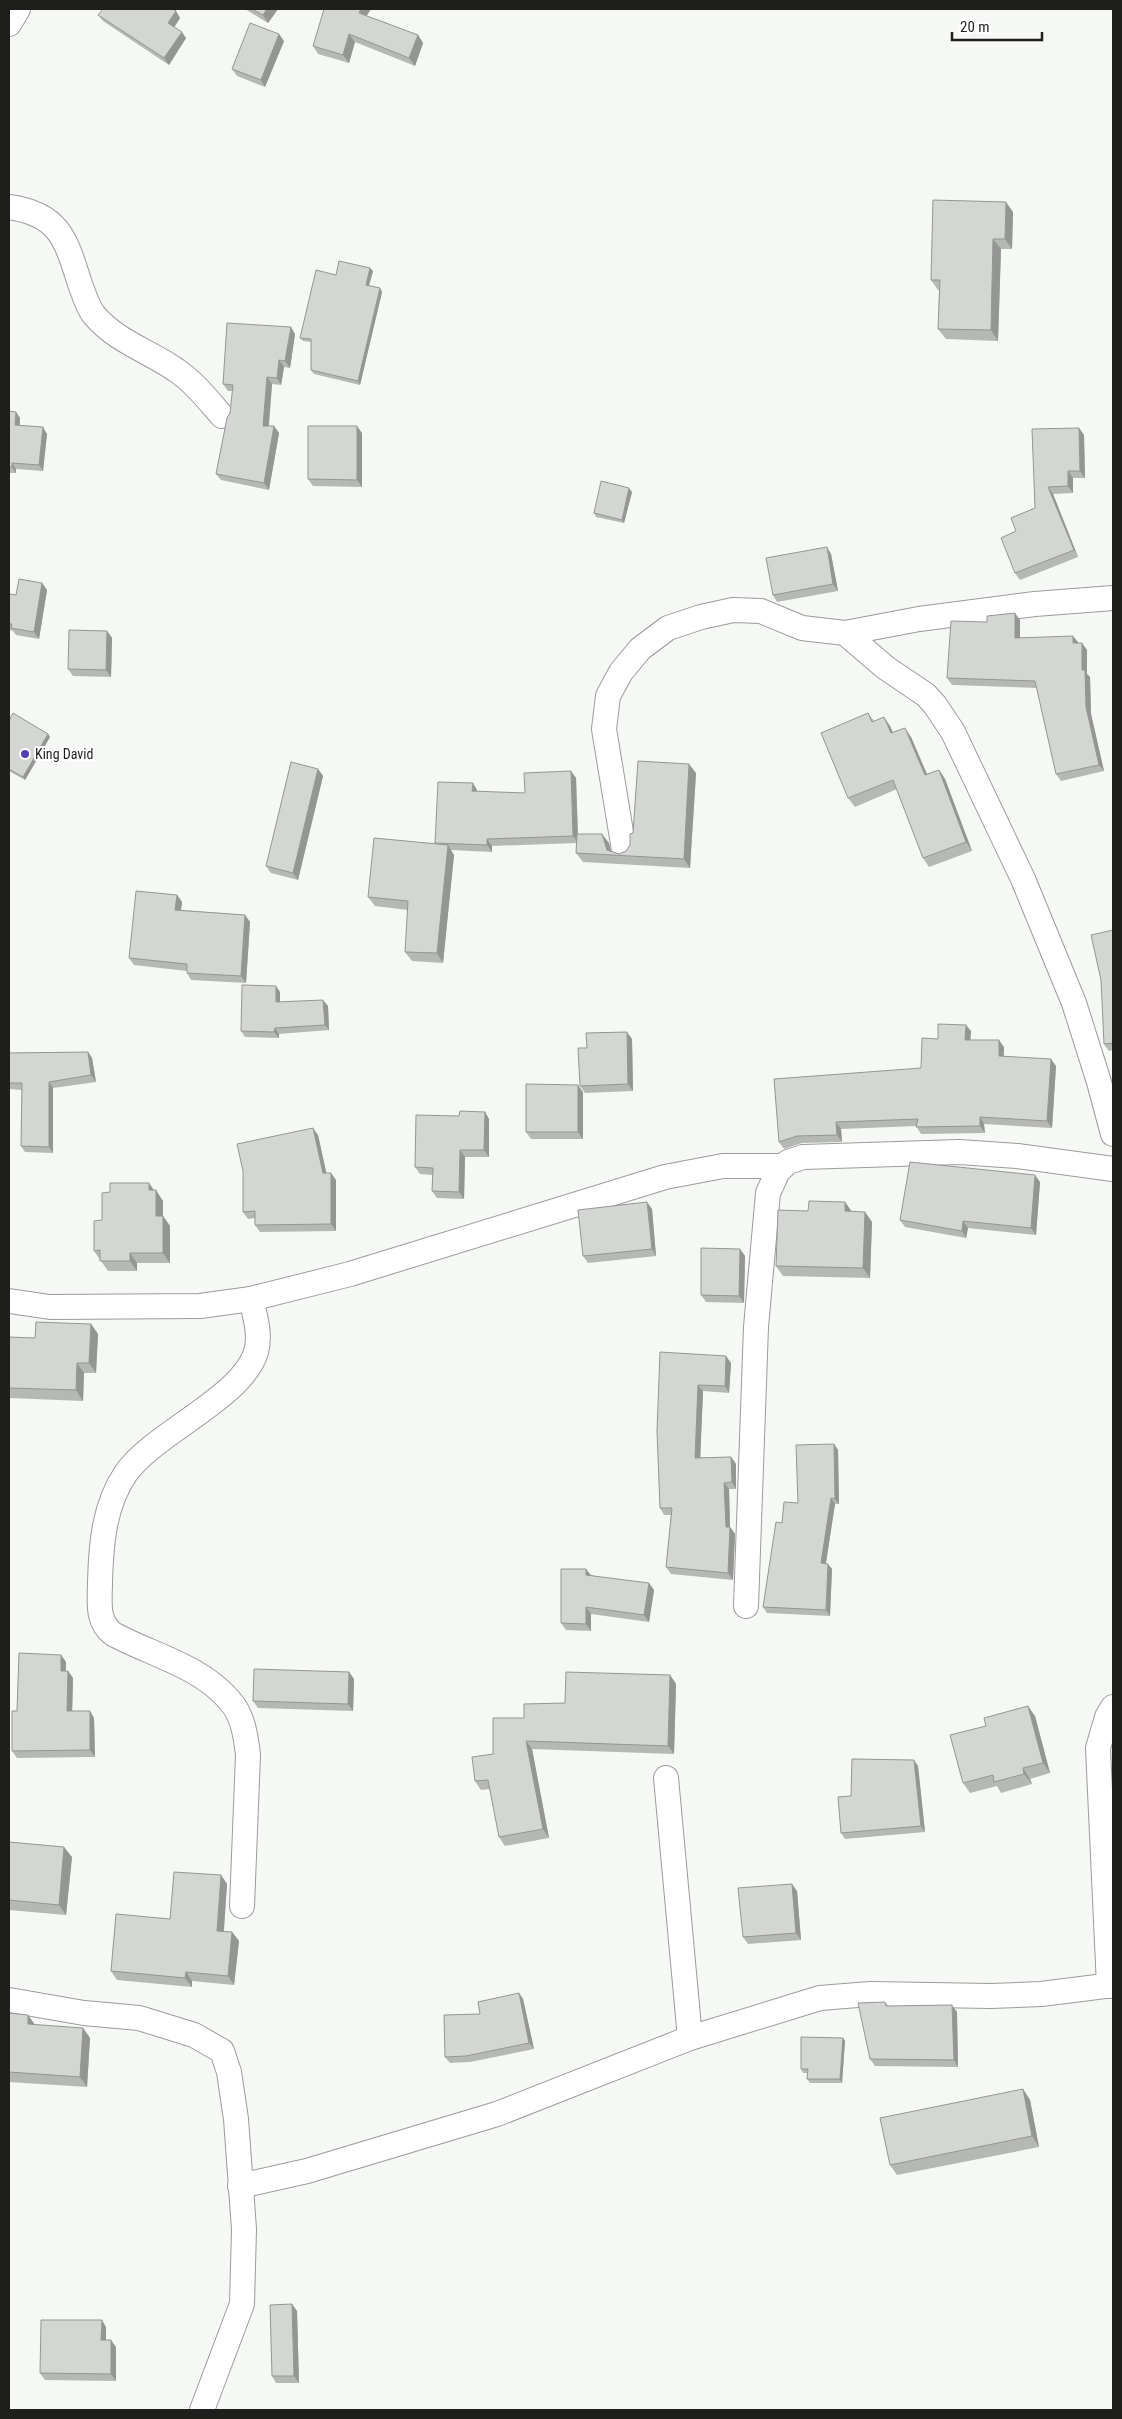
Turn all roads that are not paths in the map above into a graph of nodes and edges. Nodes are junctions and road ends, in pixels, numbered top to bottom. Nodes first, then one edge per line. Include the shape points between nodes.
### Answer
1 (18, 9) edge
2 (9, 24) edge
3 (9, 207) edge
4 (222, 416) dead end
5 (1113, 598) edge
6 (845, 633) junction
7 (624, 850) edge
8 (1113, 1134) edge
9 (783, 1166) junction
10 (1113, 1169) edge
11 (252, 1299) junction
12 (9, 1301) edge
13 (746, 1606) dead end
14 (1113, 1707) edge
15 (666, 1778) dead end
16 (242, 1906) dead end
17 (1111, 1985) edge
18 (9, 2000) edge
19 (690, 2038) junction
20 (240, 2186) junction
21 (202, 2410) edge

1 - 2 street
3 - 4 street via 30,211 49,220 64,238 94,315 128,344 168,364 188,379
5 - 6 street via 919,619
6 - 7 street via 802,628 761,612 733,610 668,628 640,649 621,672 608,696 604,729
6 - 8 street via 926,696 953,732 1023,879 1074,1003
9 - 10 street via 803,1157 959,1152
9 - 11 street via 723,1166 665,1177 386,1264
9 - 13 street via 768,1193 756,1327
11 - 12 street via 200,1306 50,1307
11 - 16 street via 258,1340 252,1360 233,1384 142,1456 123,1479 103,1532 99,1608 106,1629 206,1680 231,1701 237,1712 248,1755
14 - 17 street via 1098,1748
15 - 19 street
17 - 19 street via 1041,1994 991,1996 842,1994
18 - 20 street via 84,2013 139,2018 194,2036 222,2051 229,2072 236,2119
19 - 20 street via 497,2114 307,2172
20 - 21 street via 244,2229 242,2304

